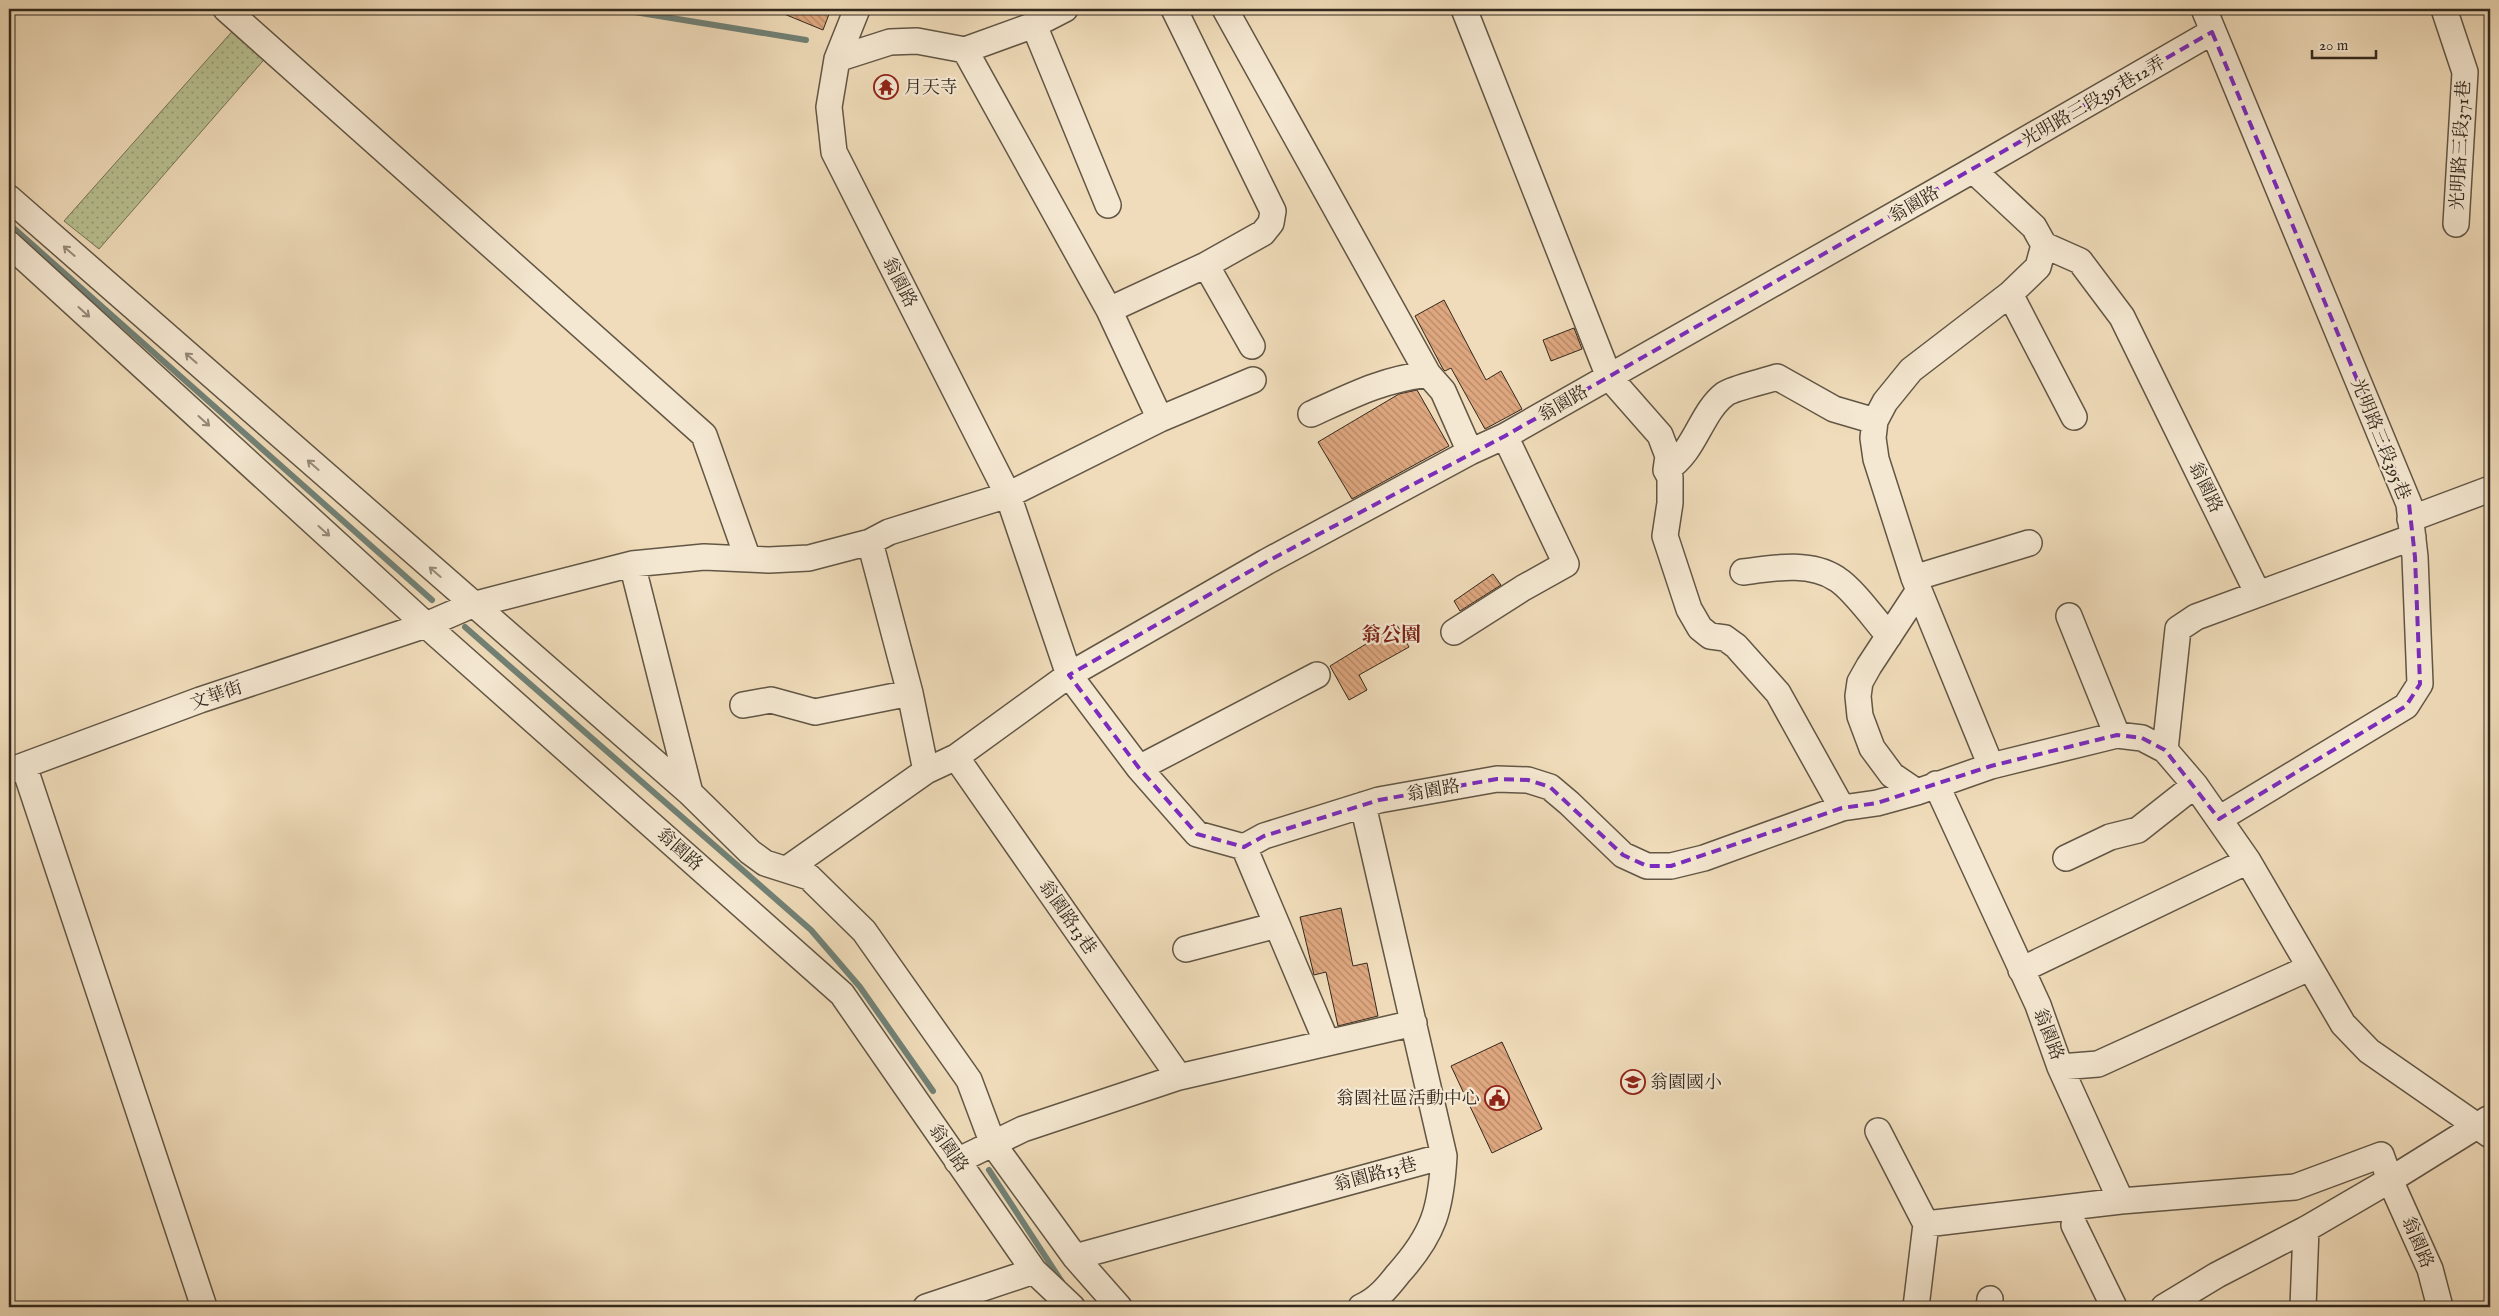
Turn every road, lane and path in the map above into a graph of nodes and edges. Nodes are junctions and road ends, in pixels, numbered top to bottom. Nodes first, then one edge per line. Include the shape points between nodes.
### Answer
1 (226, 9) edge
2 (857, 9) edge
3 (1065, 9) edge
4 (1174, 9) edge
5 (1225, 9) edge
6 (1464, 9) edge
7 (2444, 9) edge
8 (2208, 20) edge
9 (1034, 24) junction
10 (965, 50) junction
11 (837, 59) junction
12 (1973, 170) junction
13 (9, 198) edge
14 (1108, 205) dead end
15 (2456, 224) dead end
16 (9, 244) edge
17 (2044, 245) junction
18 (1206, 265) junction
19 (2010, 294) junction
20 (1109, 310) junction
21 (1252, 346) dead end
22 (1428, 374) junction
23 (1609, 377) junction
24 (1253, 380) dead end
25 (1311, 414) dead end
26 (2074, 417) dead end
27 (1160, 419) junction
28 (1875, 421) junction
29 (1505, 436) junction
30 (1470, 452) junction
31 (1666, 470) junction
32 (2490, 489) edge
33 (1008, 496) junction
34 (2412, 528) junction
35 (870, 542) junction
36 (2028, 542) dead end
37 (748, 559) junction
38 (632, 564) junction
39 (1743, 572) dead end
40 (1917, 584) junction
41 (2258, 594) junction
42 (472, 605) junction
43 (2069, 616) dead end
44 (426, 625) junction
45 (1454, 632) dead end
46 (1889, 636) junction
47 (1316, 674) dead end
48 (1069, 675) junction
49 (910, 693) junction
50 (743, 706) dead end
51 (2117, 735) junction
52 (2165, 750) junction
53 (956, 757) junction
54 (1990, 766) junction
55 (16, 768) edge
56 (1139, 768) junction
57 (926, 771) junction
58 (2195, 785) junction
59 (1926, 788) junction
60 (690, 793) junction
61 (1363, 806) junction
62 (1842, 808) junction
63 (2219, 819) junction
64 (1244, 847) junction
65 (2066, 858) dead end
66 (2248, 861) junction
67 (787, 868) junction
68 (1277, 925) junction
69 (1186, 949) dead end
70 (2309, 968) junction
71 (2021, 970) junction
72 (1414, 1023) junction
73 (1327, 1043) junction
74 (2060, 1067) junction
75 (1180, 1077) junction
76 (2485, 1126) edge
77 (1878, 1131) dead end
78 (993, 1144) junction
79 (1444, 1156) junction
80 (958, 1161) junction
81 (2390, 1180) junction
82 (2121, 1201) junction
83 (1926, 1224) junction
84 (2074, 1225) dead end
85 (2306, 1229) junction
86 (1075, 1257) junction
87 (1034, 1271) junction
88 (204, 1307) edge
89 (926, 1307) edge
90 (1072, 1307) edge
91 (1119, 1307) edge
92 (1361, 1307) edge
93 (1916, 1307) edge
94 (2114, 1307) edge
95 (2164, 1307) edge
96 (2303, 1307) edge
97 (2440, 1307) edge

1 - 37 street via 704,435
2 - 11 street, 翁園路
3 - 9 street
4 - 18 street via 1273,211 1272,223 1263,233
5 - 22 street
6 - 23 street, 翁園路
7 - 15 street, 光明路三段371巷 via 2465,72
8 - 12 street, 光明路三段395巷12弄
8 - 34 street, 光明路三段395巷 via 2409,504
9 - 10 street
9 - 14 street
10 - 11 street via 917,42 890,42
10 - 20 street
11 - 33 street, 翁園路 via 829,108 834,152
12 - 17 street via 2034,227
12 - 23 street, 翁園路
42 -> 13 street
16 -> 44 street, 翁園路
17 - 19 street via 2038,266
17 - 41 street, 翁園路 via 2080,261 2122,317
18 - 20 street
18 - 21 street
19 - 26 street
19 - 28 street via 1911,370 1885,402
20 - 27 street
22 - 25 street via 1376,384
22 - 30 street via 1443,391
23 - 29 street, 翁園路
23 - 31 street, 翁園路 via 1660,435 1668,456
24 - 27 street
27 - 33 street
28 - 31 street via 1834,409 1777,377 1726,394 1709,414 1689,448 1676,464
28 - 40 street via 1876,459
29 - 30 street, 翁園路
29 - 45 street via 1566,564
30 - 48 street, 翁園路 via 1266,562
31 - 62 street, 翁園路 via 1670,477 1670,503 1665,536 1690,609 1700,628 1710,636 1725,638 1736,646 1778,694
32 - 34 street
33 - 35 street via 889,532
33 - 48 street, 翁園路
34 - 41 street
34 - 63 street, 光明路三段395巷 via 2420,684 2406,706
35 - 37 street via 809,558
35 - 49 street
36 - 40 street
37 - 38 street via 704,557
38 - 42 street
38 - 60 street
39 - 46 street via 1778,567 1812,569 1837,579
40 - 46 street
40 - 54 street
41 - 52 street via 2196,617 2178,629
42 - 44 street
42 - 60 street
43 - 51 street
44 - 55 street, 文華街 via 200,700
44 - 80 street, 翁園路 via 842,994
46 - 59 street via 1860,682 1860,716 1872,748 1892,775
47 - 56 street
48 - 53 street, 翁園路
48 - 56 street, 翁園路
49 - 50 street via 815,712 770,700
49 - 57 street
51 - 52 street, 翁園路 via 2142,738
51 - 54 street, 翁園路
52 - 58 street, 翁園路
53 - 57 street, 翁園路
53 - 75 street, 翁園路13巷
54 - 59 street, 翁園路
55 - 88 street
56 - 64 street, 翁園路 via 1197,834
57 - 67 street, 翁園路
58 - 63 street, 翁園路
58 - 65 street via 2138,830 2110,837
59 - 62 street, 翁園路 via 1877,803
59 - 71 street, 翁園路
60 - 67 street via 750,852 765,863
61 - 62 street, 翁園路 via 1379,800 1497,779 1528,780 1550,787 1624,855 1646,866 1671,866 1704,858
61 - 64 street, 翁園路 via 1264,836
61 - 72 street, 翁園路13巷
63 - 66 street, 翁園路
64 - 68 street
66 - 70 street, 翁園路
66 - 71 street
67 - 78 street via 809,876 864,931 969,1080
68 - 69 street
68 - 73 street
70 - 74 street, 翁園路 via 2098,1064
70 - 76 street, 翁園路 via 2343,1024 2369,1051
71 - 74 street, 翁園路 via 2038,1005
72 - 73 street
72 - 79 street, 翁園路13巷
73 - 75 street
74 - 82 street
75 - 78 street via 1023,1129
76 - 81 street, 翁園路
77 - 83 street
78 - 80 street
78 - 86 street
79 - 86 street, 翁園路13巷
79 - 92 street, 翁園路13巷 via 1443,1183 1436,1216 1420,1249 1378,1297
80 - 87 street, 翁園路
81 - 82 street, 翁園路 via 2381,1154 2295,1187
81 - 85 street, 翁園路
81 - 97 street, 翁園路 via 2430,1269
82 - 83 street, 翁園路
83 - 93 street
84 - 94 street
85 - 95 street, 翁園路 via 2217,1275
85 - 96 street
86 - 91 street
87 - 89 street
87 - 90 street, 翁園路

